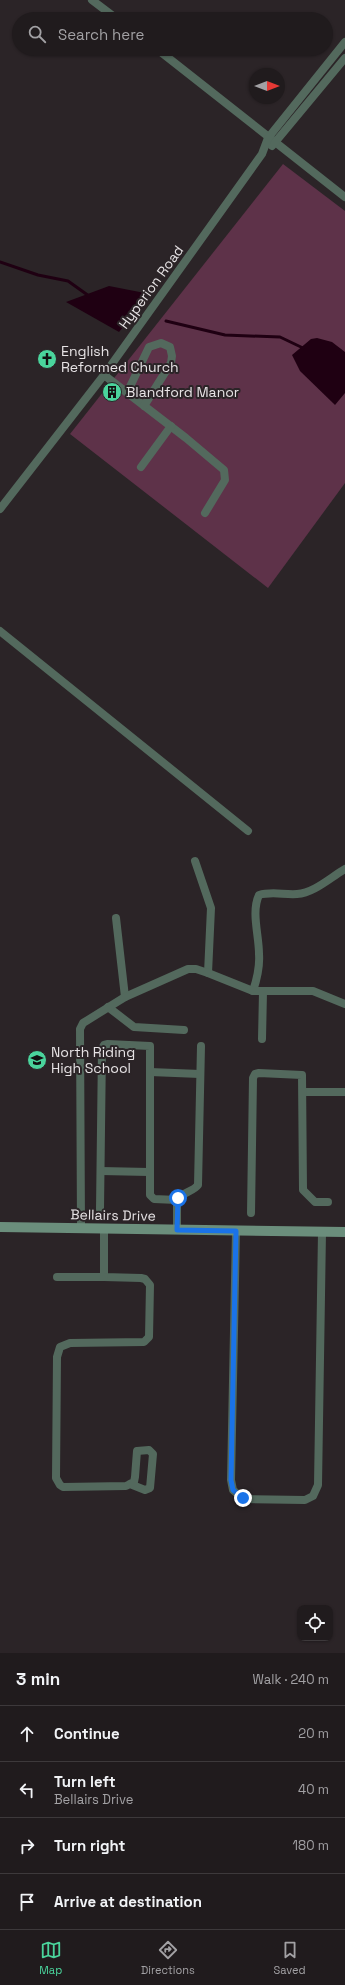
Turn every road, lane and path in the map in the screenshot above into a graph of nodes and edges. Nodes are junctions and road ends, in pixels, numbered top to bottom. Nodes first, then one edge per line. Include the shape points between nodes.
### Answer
1 (92, 0) edge
2 (108, 12) edge
3 (345, 42) edge
4 (166, 56) edge
5 (345, 58) edge
6 (268, 138) junction
7 (276, 144) junction
8 (262, 154) junction
9 (345, 197) edge
10 (104, 375) junction
11 (127, 393) junction
12 (144, 406) junction
13 (171, 426) junction
14 (141, 467) dead end
15 (0, 509) edge
16 (205, 513) dead end
17 (0, 631) edge
18 (248, 831) dead end
19 (195, 861) dead end
20 (345, 869) edge
21 (116, 918) dead end
22 (208, 973) junction
23 (253, 991) junction
24 (263, 992) junction
25 (125, 997) junction
26 (345, 1004) edge
27 (108, 1007) junction
28 (184, 1030) dead end
29 (262, 1039) dead end
30 (201, 1046) dead end
31 (150, 1072) junction
32 (200, 1074) junction
33 (304, 1092) junction
34 (345, 1092) edge
35 (101, 1171) junction
36 (149, 1172) junction
37 (177, 1200) junction
38 (328, 1202) dead end
39 (100, 1208) dead end
40 (251, 1213) dead end
41 (0, 1227) edge
42 (81, 1228) junction
43 (104, 1229) junction
44 (177, 1230) junction
45 (236, 1231) junction
46 (322, 1232) junction
47 (345, 1232) edge
48 (57, 1277) dead end
49 (104, 1277) junction
50 (130, 1484) junction

1 - 2 street
3 - 6 street, Hyperion Road
4 - 6 street
5 - 7 street, Hyperion Road
6 - 7 street
6 - 8 street, Hyperion Road
7 - 8 street, Hyperion Road
7 - 9 street
8 - 10 street, Hyperion Road
10 - 11 street
10 - 15 street, Hyperion Road
11 - 12 street
11 - 12 street via 149,347 157,343 166,344 172,351 171,363
12 - 13 street
13 - 14 street
13 - 16 street via 224,470 226,480
17 - 18 street
19 - 22 street via 211,908
20 - 23 street via 309,891 298,894 279,892 259,895 256,909 259,973
21 - 25 street
22 - 23 street
22 - 25 street via 188,969
23 - 24 street
24 - 26 street via 313,991
24 - 29 street
25 - 27 street
27 - 28 street via 134,1027
27 - 42 street via 83,1023 80,1029
30 - 32 street
31 - 32 street
31 - 35 street via 148,1045 108,1044 103,1047
31 - 36 street
32 - 37 street via 198,1185 179,1196
33 - 34 street
33 - 38 street via 303,1190 315,1202
33 - 40 street via 304,1078 300,1074 259,1073 254,1076
35 - 36 street
35 - 39 street
36 - 37 street via 152,1199
37 - 44 street
41 - 42 street, Bellairs Drive
42 - 43 street, Bellairs Drive
43 - 44 street, Bellairs Drive
43 - 49 street
44 - 45 street, Bellairs Drive
45 - 46 street, Bellairs Drive
45 - 46 street via 231,1480 233,1490 243,1498 305,1500 313,1496 318,1485
46 - 47 street, Bellairs Drive
48 - 49 street
49 - 50 street via 141,1278 148,1281 149,1337 144,1342 70,1343 60,1347 57,1357 56,1478 63,1487
50 - 50 street via 135,1477 137,1451 149,1450 153,1454 150,1488 145,1490

